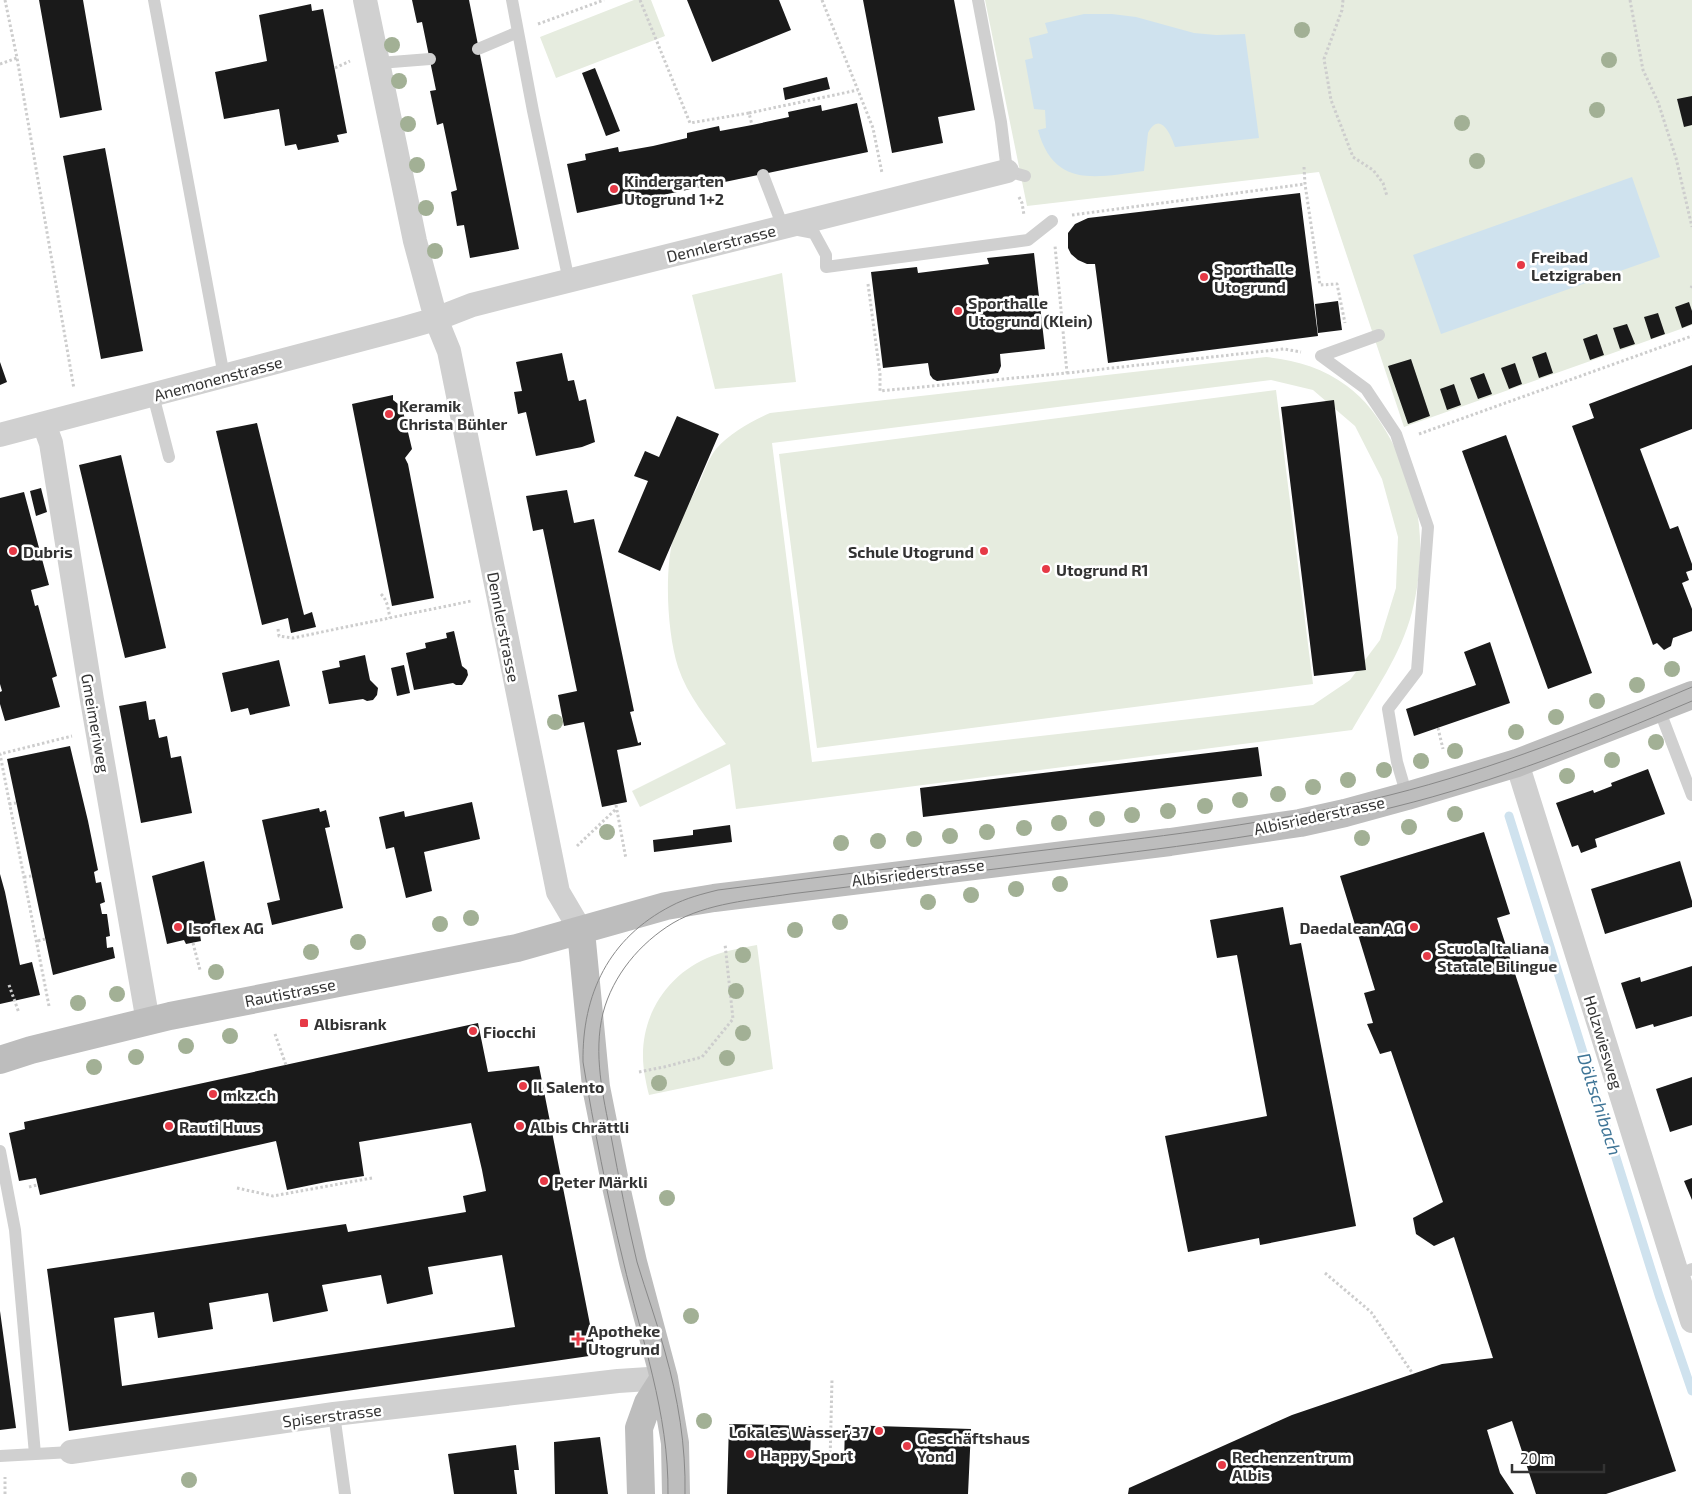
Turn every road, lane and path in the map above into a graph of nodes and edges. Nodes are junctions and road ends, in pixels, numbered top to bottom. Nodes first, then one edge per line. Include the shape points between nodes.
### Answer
1 (5, 0) edge
2 (154, 0) edge
3 (366, 0) edge
4 (512, 0) edge
5 (604, 0) edge
6 (640, 0) edge
7 (822, 0) edge
8 (978, 0) edge
9 (1343, 0) edge
10 (1630, 0) edge
11 (518, 32) junction
12 (478, 49) dead end
13 (17, 58) junction
14 (430, 59) dead end
15 (351, 61) dead end
16 (0, 64) edge
17 (379, 64) junction
18 (335, 68) dead end
19 (858, 90) junction
20 (749, 113) junction
21 (752, 125) dead end
22 (1304, 167) dead end
23 (1016, 174) joint
24 (763, 175) dead end
25 (1305, 184) junction
26 (1387, 196) dead end
27 (888, 201) junction
28 (1052, 221) junction
29 (783, 227) junction
30 (1692, 227) edge
31 (865, 262) junction
32 (569, 280) junction
33 (436, 319) junction
34 (1380, 335) dead end
35 (1692, 336) edge
36 (1349, 346) junction
37 (1321, 356) junction
38 (1067, 373) junction
39 (224, 376) junction
40 (74, 392) dead end
41 (152, 395) junction
42 (44, 424) junction
43 (1418, 434) dead end
44 (0, 435) edge
45 (169, 457) dead end
46 (381, 594) dead end
47 (472, 601) dead end
48 (390, 618) junction
49 (278, 629) dead end
50 (1692, 695) edge
51 (1659, 710) junction
52 (1438, 728) dead end
53 (97, 730) junction
54 (1443, 749) dead end
55 (1517, 763) junction
56 (1692, 795) edge
57 (1407, 796) junction
58 (16, 803) dead end
59 (9, 804) junction
60 (575, 848) dead end
61 (626, 859) dead end
62 (32, 876) dead end
63 (24, 877) junction
64 (581, 931) junction
65 (45, 939) dead end
66 (38, 941) junction
67 (193, 943) dead end
68 (725, 944) dead end
69 (200, 970) dead end
70 (9, 985) dead end
71 (49, 1006) dead end
72 (19, 1013) dead end
73 (148, 1022) junction
74 (275, 1034) dead end
75 (0, 1060) edge
76 (286, 1065) dead end
77 (639, 1072) dead end
78 (0, 1151) edge
79 (372, 1178) dead end
80 (237, 1188) dead end
81 (1685, 1272) edge
82 (1325, 1273) dead end
83 (1692, 1321) edge
84 (1413, 1374) dead end
85 (664, 1378) junction
86 (832, 1379) dead end
87 (334, 1414) junction
88 (71, 1452) joint
89 (35, 1454) junction
90 (0, 1456) edge
91 (830, 1463) dead end
92 (5, 1469) dead end
93 (5, 1494) edge
94 (346, 1494) edge
95 (641, 1494) edge
96 (676, 1494) edge

1 - 13 path
2 - 39 lane
3 - 17 street, Dennlerstrasse
4 - 11 lane
5 - 11 path
6 - 20 path via 690,122
7 - 19 path
8 - 23 lane via 1001,122
9 - 26 path via 1324,60 1331,100 1353,157 1373,170 1383,183
10 - 30 path via 1643,70 1658,102 1676,158
11 - 12 lane
11 - 32 lane
13 - 16 path
13 - 40 path
14 - 17 lane
15 - 18 path
17 - 33 street, Dennlerstrasse via 415,241
19 - 20 path
19 - 27 path via 873,128
20 - 21 path
22 - 25 path
23 - 27 street, Dennlerstrasse
24 - 29 lane
25 - 28 path
25 - 36 path via 1320,285 1337,284
27 - 29 street, Dennlerstrasse
28 - 31 lane via 1028,240
28 - 38 path
29 - 31 lane via 814,233 826,255 826,267
29 - 32 street, Dennlerstrasse
31 - 38 path via 880,392 953,381
32 - 33 street, Dennlerstrasse via 472,305
33 - 39 street, Anemonenstrasse
33 - 64 street, Dennlerstrasse via 449,351 558,892
34 - 36 lane
35 - 43 path
36 - 37 lane
37 - 38 path via 1284,349
37 - 57 lane via 1366,389 1396,434 1428,527 1417,671 1388,709 1396,762
39 - 41 street, Anemonenstrasse
41 - 42 street, Anemonenstrasse
41 - 45 lane
42 - 44 street, Anemonenstrasse
42 - 53 street, Gmeimeriweg via 50,443
46 - 48 path
47 - 48 path
48 - 49 path via 292,638 279,636
50 - 51 main road, Albisriederstrasse
51 - 55 main road, Albisriederstrasse
51 - 56 lane
52 - 54 path
53 - 59 path via 0,754
53 - 73 street, Gmeimeriweg
55 - 57 main road, Albisriederstrasse
55 - 81 street, Holzwiesweg
57 - 64 main road, Albisriederstrasse via 1300,823 714,898 666,906
58 - 59 path
59 - 63 path
60 - 61 path via 616,807
62 - 63 path
63 - 66 path
64 - 73 main road, Rautistrasse via 516,948
64 - 85 main road via 596,1086 629,1244
65 - 66 path
66 - 71 path
67 - 69 path
68 - 77 path via 733,1019 702,1057
70 - 72 path
73 - 75 main road, Rautistrasse
74 - 76 path
78 - 89 lane via 15,1230
79 - 80 path via 273,1196
81 - 83 street, Holzwiesweg
82 - 84 path via 1371,1312
85 - 87 street, Spiserstrasse
85 - 95 main road via 648,1402 639,1428
85 - 96 main road via 675,1443
86 - 91 path
87 - 88 street, Spiserstrasse
87 - 94 lane
88 - 89 lane, Spiserstrasse
89 - 90 lane, Spiserstrasse
92 - 93 path

